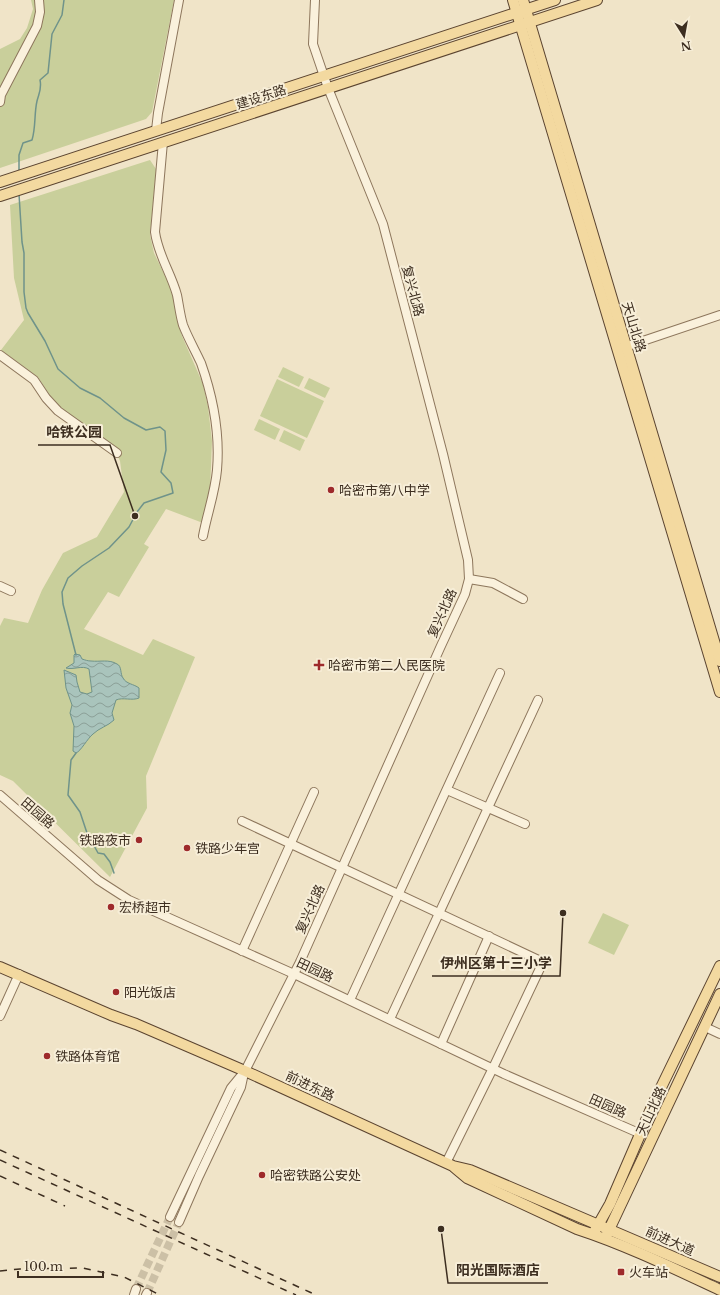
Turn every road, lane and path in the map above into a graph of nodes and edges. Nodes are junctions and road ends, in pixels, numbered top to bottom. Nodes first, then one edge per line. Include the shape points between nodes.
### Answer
1 (39, 0) edge
2 (179, 0) edge
3 (315, 0) edge
4 (513, 0) edge
5 (555, 0) edge
6 (597, 0) edge
7 (522, 8) edge
8 (525, 23) junction
9 (323, 77) junction
10 (328, 88) junction
11 (0, 102) edge
12 (156, 130) junction
13 (163, 142) junction
14 (0, 182) edge
15 (0, 196) edge
16 (720, 315) edge
17 (622, 348) junction
18 (0, 354) edge
19 (117, 453) dead end
20 (203, 536) dead end
21 (469, 579) junction
22 (0, 586) edge
23 (11, 591) dead end
24 (523, 599) dead end
25 (720, 661) edge
26 (500, 673) dead end
27 (720, 692) edge
28 (538, 700) dead end
29 (447, 790) junction
30 (314, 792) dead end
31 (0, 795) edge
32 (488, 808) junction
33 (242, 821) dead end
34 (524, 824) dead end
35 (292, 844) junction
36 (342, 868) junction
37 (399, 895) junction
38 (440, 914) junction
39 (489, 936) junction
40 (242, 951) junction
41 (0, 966) edge
42 (720, 966) edge
43 (19, 974) junction
44 (294, 974) junction
45 (720, 994) edge
46 (350, 1000) junction
47 (0, 1016) edge
48 (390, 1019) junction
49 (705, 1027) junction
50 (720, 1034) edge
51 (442, 1044) junction
52 (493, 1068) junction
53 (245, 1071) junction
54 (641, 1134) junction
55 (450, 1165) junction
56 (170, 1217) tunnel mouth
57 (179, 1222) tunnel mouth
58 (598, 1224) junction
59 (609, 1229) junction
60 (593, 1234) junction
61 (604, 1239) junction
62 (720, 1277) edge
63 (720, 1290) edge

1 - 11 street via 37,26 1,95
2 - 12 street
3 - 9 street, 复兴北路 via 313,44
4 - 7 main road
5 - 7 main road, 建设东路
6 - 8 main road, 建设东路
7 - 8 main road
7 - 9 main road, 建设东路
8 - 10 main road, 建设东路
8 - 17 main road
9 - 10 street, 复兴北路
9 - 12 main road, 建设东路
10 - 13 main road, 建设东路
10 - 21 street, 复兴北路 via 383,224 443,454 468,560
12 - 14 main road, 建设东路
13 - 15 main road, 建设东路
13 - 20 street via 155,232 157,245 177,294 183,325 210,391 218,446 214,494
16 - 17 street
17 - 25 main road, 天山北路
17 - 27 main road
18 - 19 street via 34,380 58,411
21 - 24 street via 493,583
21 - 36 street, 复兴北路 via 454,620
22 - 23 street
26 - 29 street
28 - 32 street
29 - 32 street
29 - 37 street
30 - 35 street
31 - 40 street, 田园路 via 98,880 120,895
32 - 34 street
32 - 38 street
33 - 35 street
35 - 36 street
35 - 40 street
36 - 37 street
36 - 44 street, 复兴北路
37 - 38 street
37 - 46 street
38 - 39 street
38 - 48 street
39 - 51 street
39 - 52 street via 543,962
40 - 44 street, 田园路
41 - 43 main road, 前进东路
42 - 54 main road
43 - 47 street
43 - 53 main road, 前进东路
44 - 46 street, 田园路
44 - 53 street, 复兴北路
45 - 49 main road, 天山北路
46 - 48 street, 田园路
48 - 51 street, 田园路
49 - 50 street
49 - 59 main road, 天山北路
51 - 52 street, 田园路
52 - 54 street, 田园路
52 - 55 street
53 - 55 main road, 前进东路
53 - 56 street, 复兴北路 via 231,1088
53 - 57 street via 241,1087
54 - 58 main road via 610,1204
55 - 58 main road, 前进东路 via 470,1170
55 - 60 main road via 467,1178 576,1229
58 - 59 main road, 前进东路
58 - 60 main road
59 - 61 main road, 天山北路
59 - 62 main road, 前进大道
60 - 61 main road
61 - 63 main road

